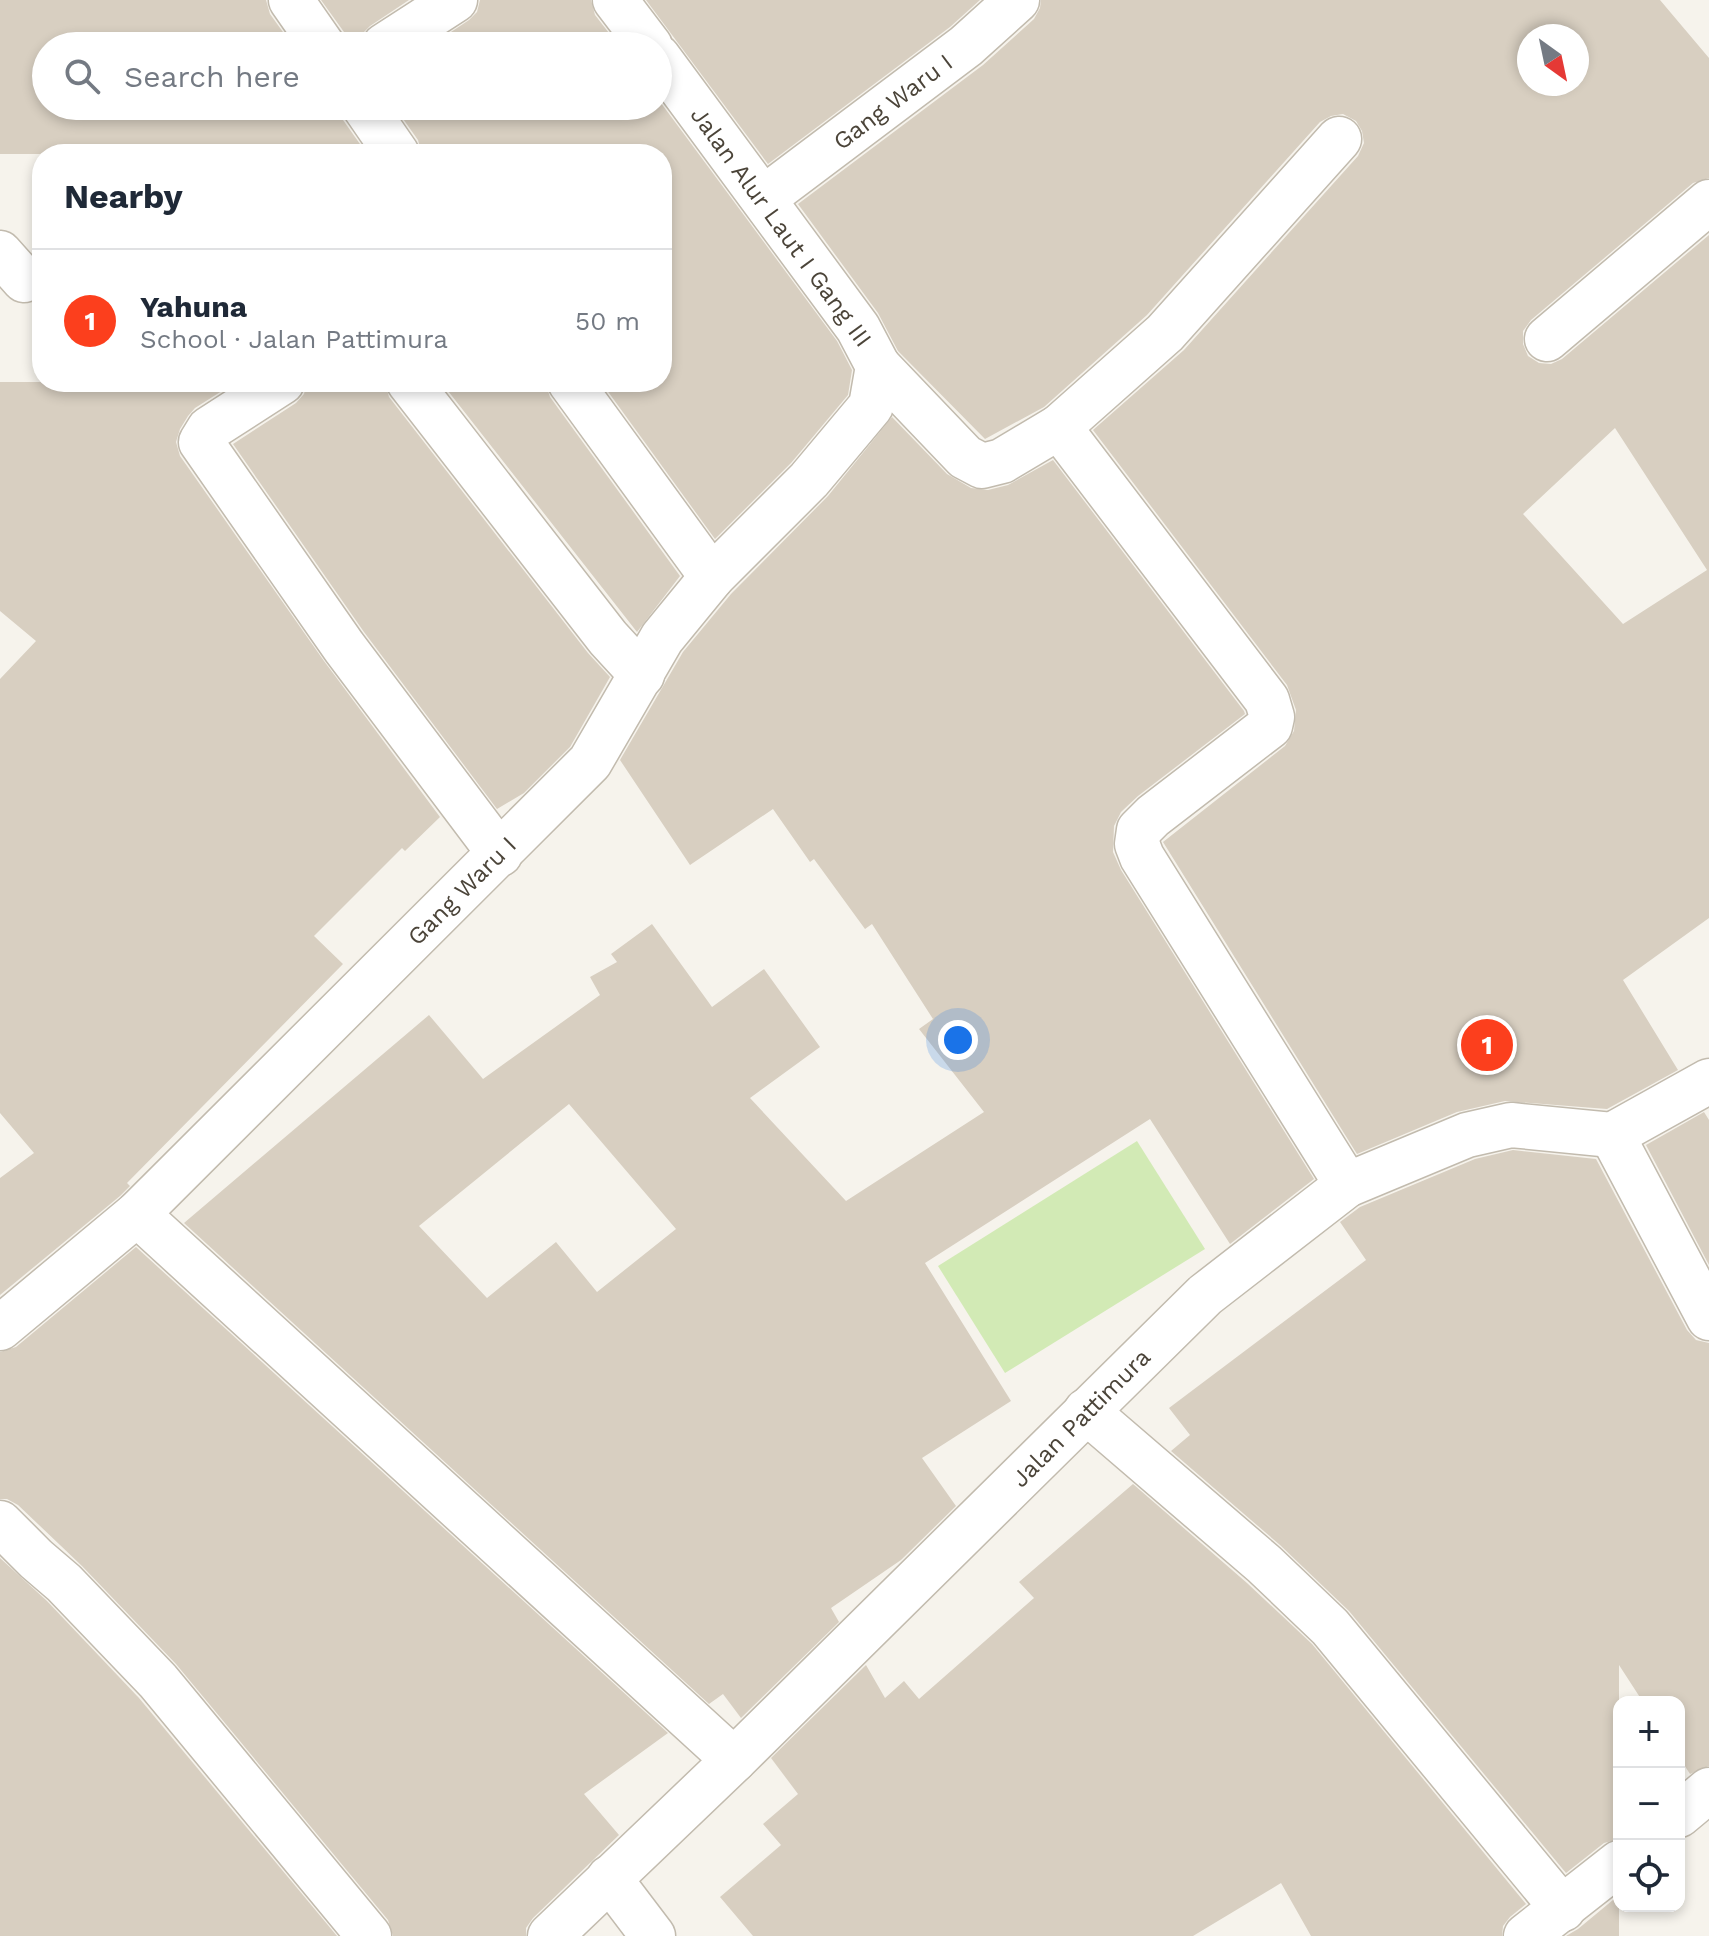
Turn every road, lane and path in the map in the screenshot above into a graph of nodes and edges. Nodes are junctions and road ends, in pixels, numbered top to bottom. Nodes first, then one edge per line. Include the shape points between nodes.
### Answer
1 (291, 0) edge
2 (455, 0) edge
3 (615, 0) edge
4 (1017, 0) edge
5 (313, 32) edge
6 (406, 32) edge
7 (639, 32) edge
8 (672, 76) edge
9 (374, 120) edge
10 (1339, 139) dead end
11 (390, 144) edge
12 (764, 198) junction
13 (1709, 202) edge
14 (1547, 339) dead end
15 (875, 386) junction
16 (266, 392) edge
17 (417, 392) edge
18 (577, 392) edge
19 (1059, 427) junction
20 (712, 577) junction
21 (642, 675) junction
22 (500, 854) junction
23 (1709, 1081) edge
24 (1612, 1135) junction
25 (1347, 1185) junction
26 (137, 1214) junction
27 (1709, 1318) edge
28 (0, 1328) edge
29 (1086, 1411) junction
30 (0, 1523) edge
31 (734, 1760) junction
32 (1709, 1790) edge
33 (1685, 1810) edge
34 (1613, 1868) edge
35 (609, 1878) junction
36 (1563, 1909) junction
37 (369, 1936) edge
38 (550, 1936) edge
39 (653, 1936) edge
40 (1526, 1936) edge

1 - 5 street
2 - 6 street
3 - 7 street
4 - 12 street, Gang Waru I via 966,46
8 - 12 street, Jalan Alur Laut I Gang III
9 - 11 street
10 - 19 street via 1165,333
12 - 15 street, Jalan Alur Laut I Gang III via 858,328
13 - 14 street
15 - 19 street, Jalan Alur Laut I Gang III via 982,466 1002,461
15 - 20 street, Gang Waru I via 809,480
16 - 22 street via 209,429 201,442 344,647
17 - 21 street
18 - 20 street
19 - 25 street via 1267,700 1270,726 1153,816 1139,830 1137,844
20 - 21 street, Gang Waru I via 662,638
21 - 22 street, Gang Waru I via 590,762
22 - 26 street, Gang Waru I
23 - 24 street
24 - 25 street, Jalan Pattimura via 1511,1125 1467,1135
24 - 27 street
25 - 29 street, Jalan Pattimura via 1205,1295
26 - 28 street, Gang Waru I
26 - 31 street
29 - 31 street, Jalan Pattimura
29 - 36 street via 1330,1627
30 - 37 street via 158,1681
31 - 35 street, Jalan Pattimura
32 - 33 street
34 - 36 street
35 - 38 street, Jalan Pattimura
35 - 39 street
36 - 40 street

